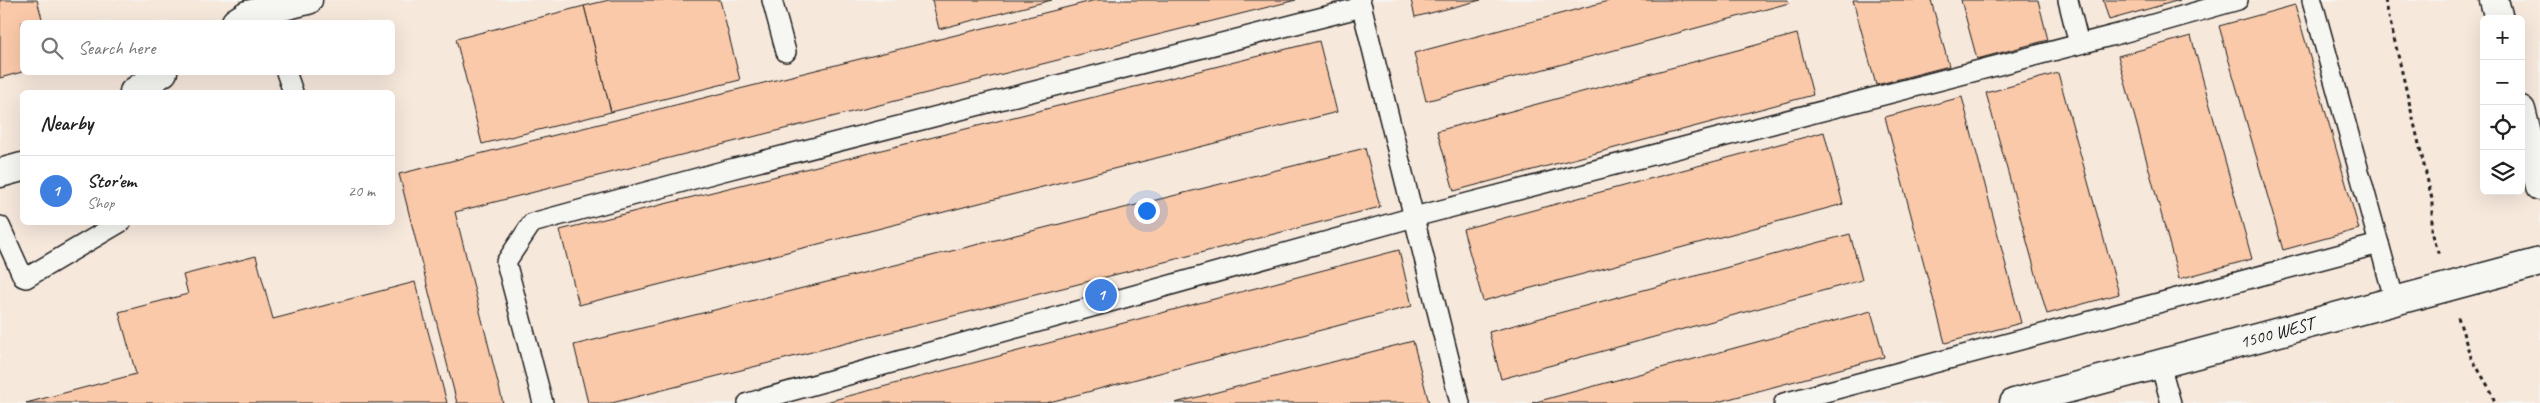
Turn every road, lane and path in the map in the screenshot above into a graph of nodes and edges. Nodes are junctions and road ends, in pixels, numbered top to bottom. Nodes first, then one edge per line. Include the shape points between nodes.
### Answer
1 (308, 0) edge
2 (772, 0) edge
3 (2068, 0) edge
4 (2238, 0) edge
5 (2312, 0) edge
6 (2385, 0) edge
7 (2494, 0) edge
8 (1361, 3) edge
9 (2498, 15) edge
10 (268, 16) edge
11 (239, 20) edge
12 (2079, 44) junction
13 (786, 52) dead end
14 (160, 75) edge
15 (287, 75) edge
16 (137, 90) edge
17 (292, 90) edge
18 (2525, 126) edge
19 (20, 168) edge
20 (0, 173) edge
21 (2540, 186) edge
22 (1414, 217) junction
23 (116, 225) edge
24 (0, 226) edge
25 (2432, 231) dead end
26 (2378, 244) junction
27 (2540, 262) edge
28 (2395, 302) junction
29 (2470, 356) dead end
30 (2160, 364) junction
31 (543, 403) edge
32 (748, 403) edge
33 (1460, 403) edge
34 (1784, 403) edge
35 (2014, 403) edge
36 (2171, 403) edge
37 (2495, 403) edge

1 - 10 street
2 - 13 lane
3 - 12 lane
4 - 12 lane
5 - 26 lane
6 - 25 path via 2432,199
7 - 9 street
8 - 22 lane
8 - 31 lane via 532,224 506,262
10 - 11 street via 247,15
12 - 22 lane
14 - 16 street
15 - 17 lane
18 - 21 street
19 - 20 street
22 - 32 lane
22 - 33 lane
23 - 24 lane via 26,278
26 - 28 lane
26 - 34 lane
27 - 28 street, 1500 WEST
28 - 30 street, 1500 WEST
29 - 37 path
30 - 35 street, 1500 WEST
30 - 36 lane

